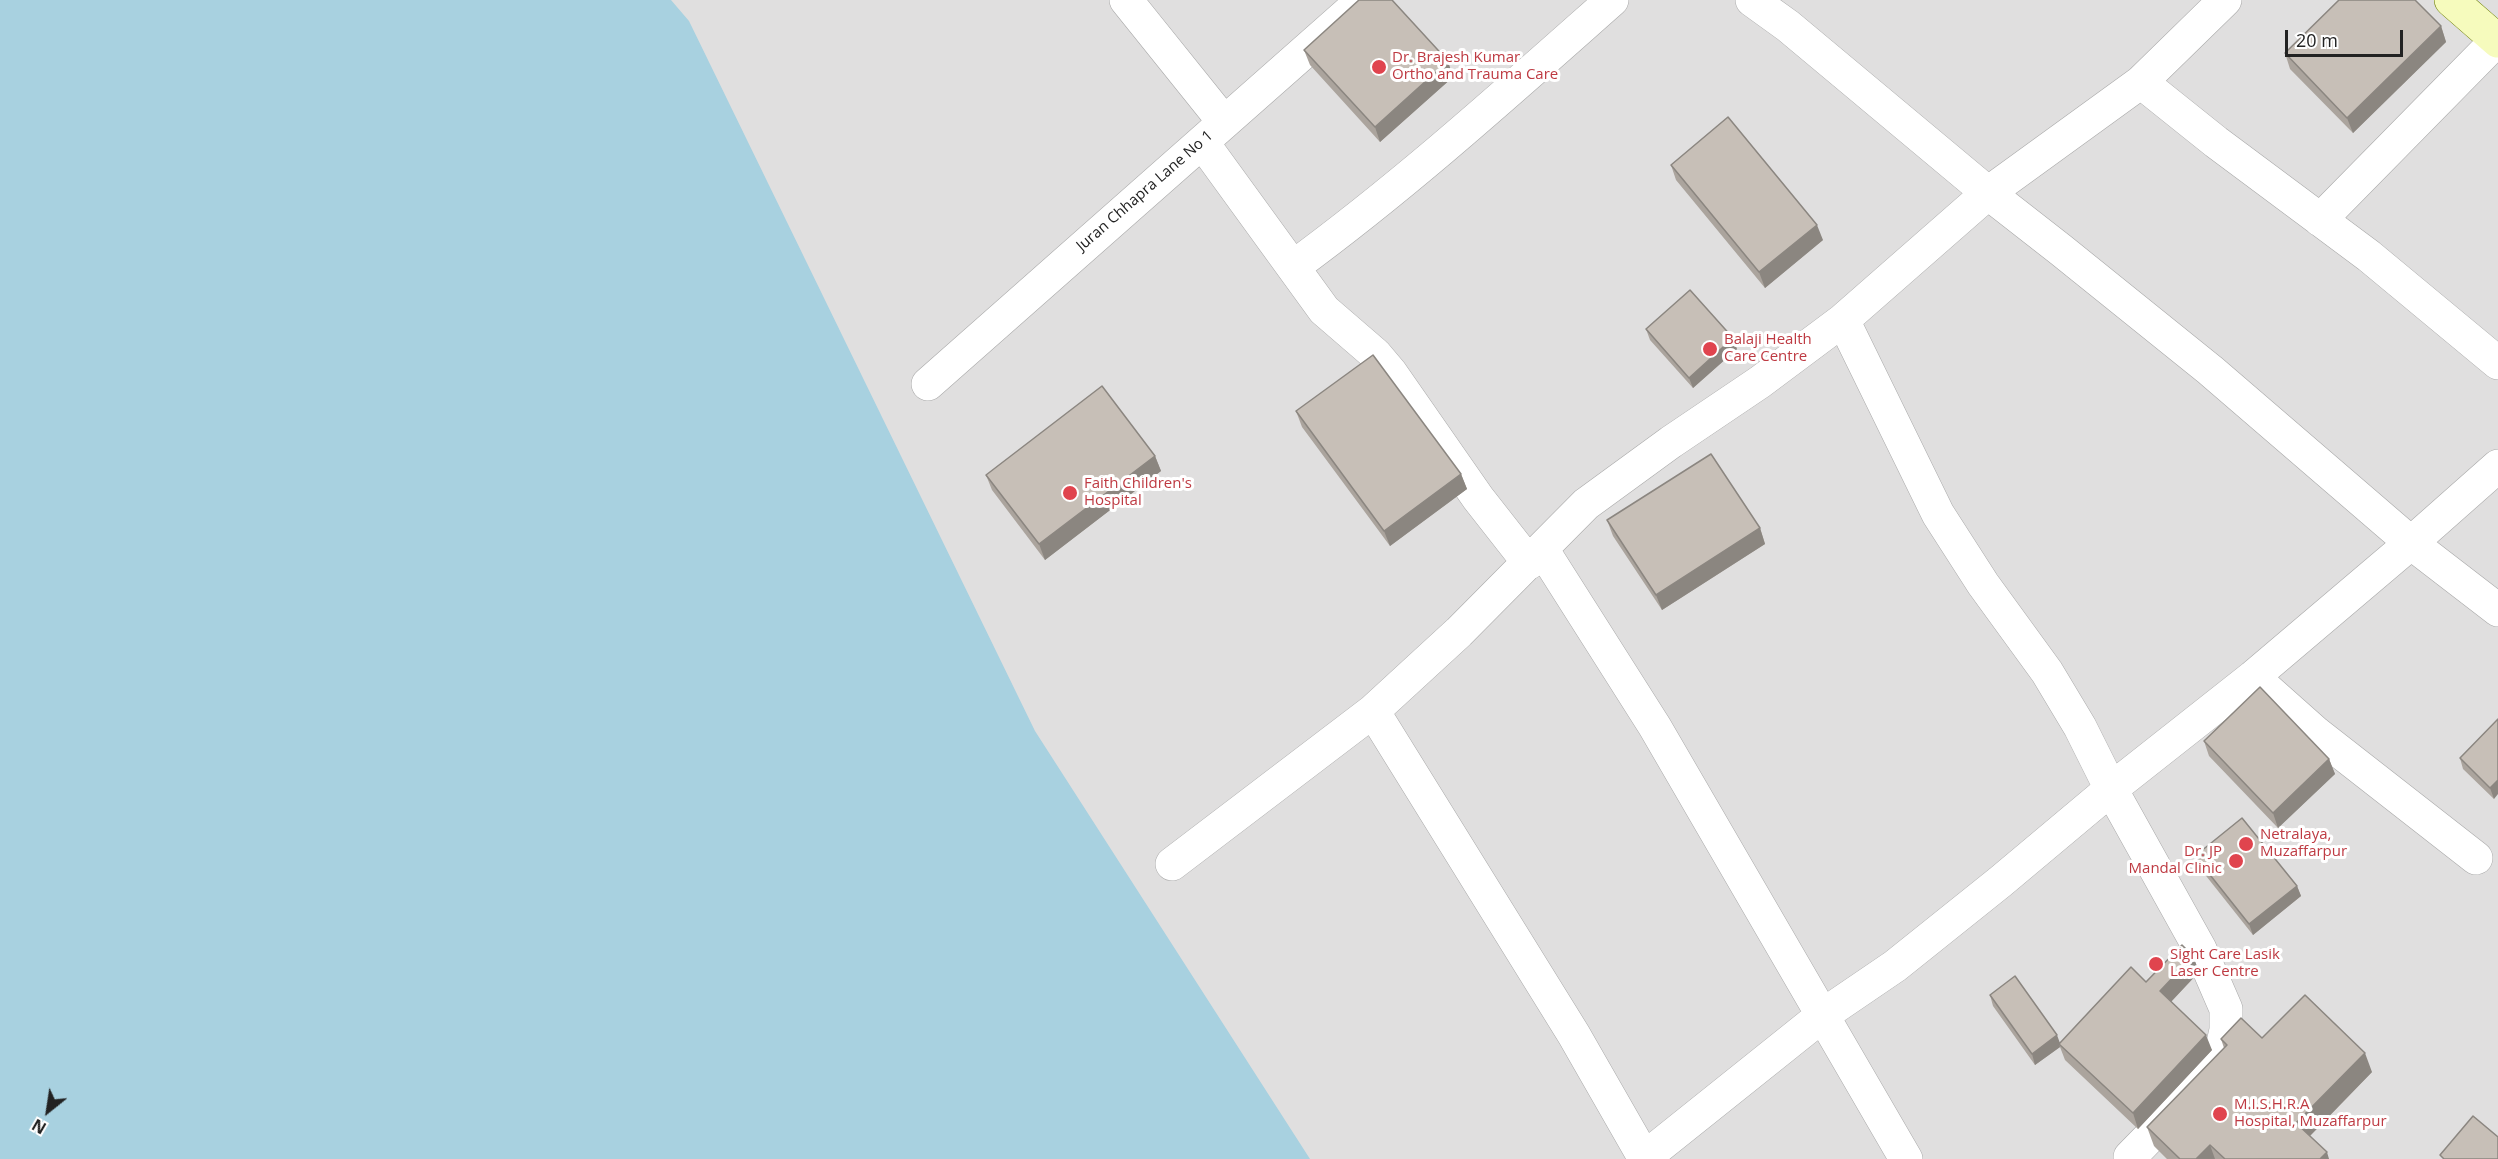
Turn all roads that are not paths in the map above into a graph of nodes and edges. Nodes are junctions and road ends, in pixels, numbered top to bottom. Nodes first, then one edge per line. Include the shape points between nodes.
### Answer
1 (1126, 0) edge
2 (1363, 0) edge
3 (1612, 0) edge
4 (1752, 0) edge
5 (2225, 0) edge
6 (2451, 0) edge
7 (2498, 40) edge
8 (2141, 82) junction
9 (1213, 132) junction
10 (1988, 193) junction
11 (2320, 220) junction
12 (1293, 267) junction
13 (1843, 320) junction
14 (2498, 363) edge
15 (928, 384) dead end
16 (2498, 466) edge
17 (2411, 543) junction
18 (1535, 556) junction
19 (2498, 610) edge
20 (2253, 677) junction
21 (1372, 711) junction
22 (2111, 789) junction
23 (2476, 858) dead end
24 (1172, 864) dead end
25 (1823, 1015) junction
26 (2130, 1157) dead end
27 (1644, 1159) edge
28 (1906, 1159) edge

1 - 9 street
2 - 9 street, Juran Chhapra Lane No 1
3 - 12 street via 1426,164
4 - 10 street
5 - 8 street
6 - 7 main road
7 - 11 street
8 - 10 street
8 - 11 street
9 - 12 street
9 - 15 street, Juran Chhapra Lane No 1
10 - 13 street
10 - 17 street via 2210,370
11 - 14 street
12 - 18 street via 1324,310 1375,354 1478,498
13 - 18 street via 1586,504
13 - 22 street via 1938,514 2047,672
16 - 17 street
17 - 19 street
17 - 20 street
18 - 21 street
18 - 25 street via 1655,728
20 - 22 street
20 - 23 street via 2316,733
21 - 24 street
21 - 27 street via 1574,1035
22 - 25 street via 1895,966
22 - 26 street via 2200,949 2226,1009 2226,1030 2212,1072
25 - 27 street
25 - 28 street

